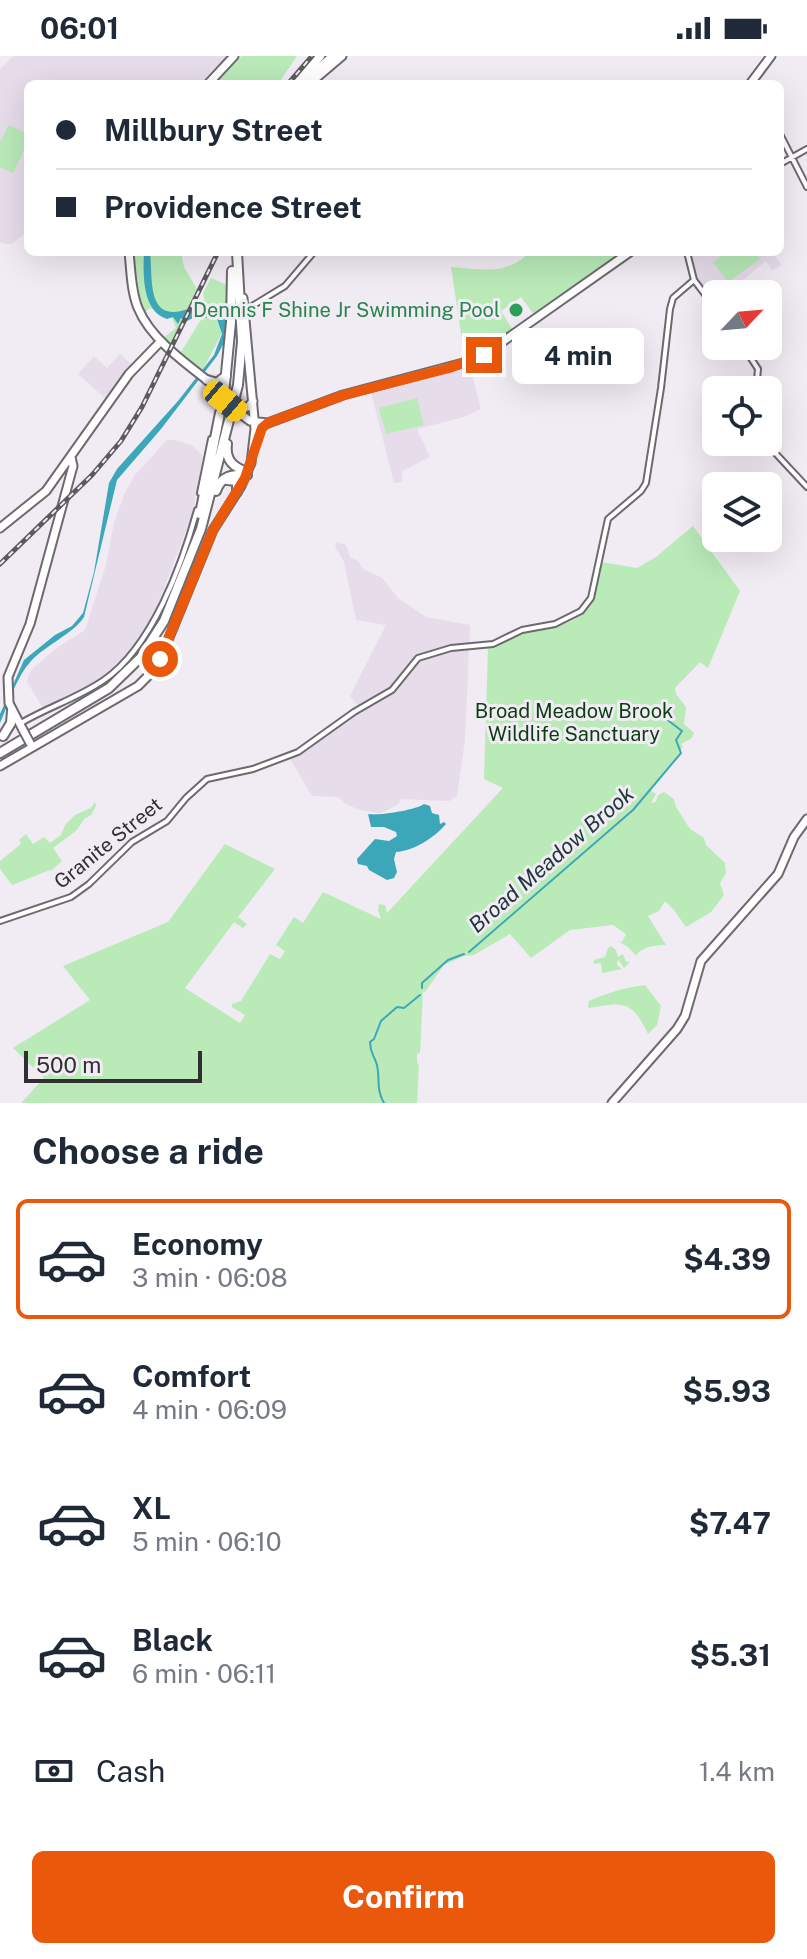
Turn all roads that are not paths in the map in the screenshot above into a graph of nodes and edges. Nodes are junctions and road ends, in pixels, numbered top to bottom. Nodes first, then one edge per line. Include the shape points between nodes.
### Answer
1 (234, 56) edge
2 (342, 56) edge
3 (771, 56) edge
4 (327, 57) edge
5 (212, 80) edge
6 (301, 80) edge
7 (314, 80) edge
8 (754, 80) edge
9 (784, 142) edge
10 (807, 149) edge
11 (791, 157) junction
12 (784, 161) edge
13 (807, 187) edge
14 (130, 256) edge
15 (235, 256) edge
16 (236, 256) edge
17 (311, 256) edge
18 (624, 256) edge
19 (688, 256) edge
20 (232, 270) junction
21 (694, 280) junction
22 (702, 291) edge
23 (242, 309) junction
24 (161, 341) junction
25 (226, 375) junction
26 (206, 381) junction
27 (224, 397) junction
28 (253, 401) junction
29 (239, 410) junction
30 (220, 413) junction
31 (255, 422) junction
32 (268, 423) junction
33 (254, 453) junction
34 (778, 456) edge
35 (71, 457) junction
36 (247, 473) junction
37 (219, 484) junction
38 (807, 487) edge
39 (237, 492) junction
40 (198, 524) junction
41 (0, 528) edge
42 (164, 621) junction
43 (12, 711) junction
44 (21, 727) junction
45 (1, 738) edge
46 (31, 745) junction
47 (0, 751) edge
48 (0, 766) edge
49 (807, 819) edge
50 (0, 921) edge
51 (612, 1103) edge

1 - 5 main road
2 - 7 main road
3 - 8 main road
4 - 6 highway
9 - 11 street
10 - 11 street
11 - 12 street
11 - 13 street
14 - 24 main road via 138,307
15 - 20 highway
16 - 23 highway
17 - 23 street via 285,286
18 - 32 main road via 478,359 344,395
19 - 21 street
20 - 25 highway
20 - 40 highway via 237,367
21 - 22 street
21 - 50 street, Granite Street via 671,303 646,483 608,519 586,607 555,624 522,630 498,642 418,658 392,690 298,752 207,779 167,821 132,842 76,894
23 - 28 main road
23 - 36 highway via 244,366 227,450 232,464
23 - 42 highway via 241,366 226,436 201,529
24 - 26 main road
24 - 35 main road via 129,374
25 - 26 highway via 217,383
25 - 27 highway
26 - 27 main road
27 - 29 main road, bridge
27 - 30 street
28 - 29 main road
28 - 31 main road
29 - 31 main road
30 - 40 highway
30 - 44 street via 196,514 140,645 118,670
31 - 32 main road
31 - 33 main road
32 - 33 main road via 260,430
33 - 36 main road
34 - 38 street
35 - 41 main road via 46,491
35 - 43 main road via 73,466 31,621 7,681
36 - 37 highway
36 - 39 main road
37 - 39 highway via 236,480
37 - 42 highway via 192,565
39 - 46 main road via 213,530 154,669 138,686
40 - 47 highway via 161,617 141,652 102,688
42 - 47 highway via 141,657 109,688
43 - 44 main road
43 - 45 highway
44 - 45 highway
44 - 46 main road, bridge
46 - 48 main road
49 - 51 main road via 778,874 702,960 677,1029

